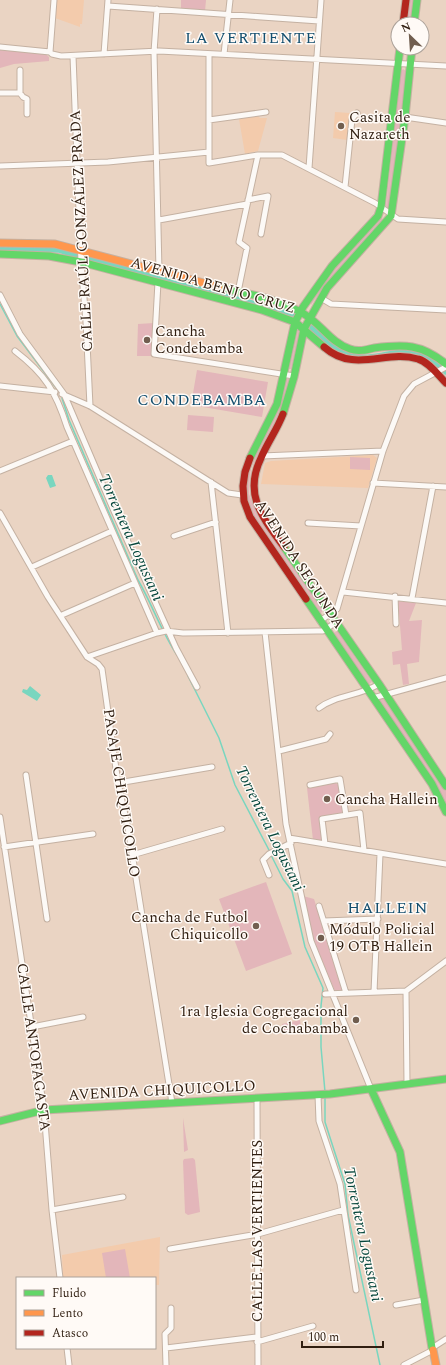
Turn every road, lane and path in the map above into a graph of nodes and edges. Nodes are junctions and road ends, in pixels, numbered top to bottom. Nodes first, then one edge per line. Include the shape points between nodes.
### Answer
1 (54, 0) edge
2 (230, 0) edge
3 (321, 0) edge
4 (406, 0) edge
5 (417, 0) edge
6 (108, 3) edge
7 (157, 10) junction
8 (229, 15) junction
9 (404, 16) edge
10 (415, 16) edge
11 (319, 21) junction
12 (0, 48) edge
13 (50, 52) junction
14 (154, 52) junction
15 (104, 54) junction
16 (209, 54) junction
17 (224, 54) junction
18 (73, 56) junction
19 (399, 56) edge
20 (411, 56) edge
21 (317, 58) junction
22 (399, 63) junction
23 (410, 63) junction
24 (446, 66) edge
25 (20, 70) dead end
26 (0, 93) edge
27 (20, 93) junction
28 (266, 112) dead end
29 (357, 113) dead end
30 (27, 114) dead end
31 (405, 117) junction
32 (209, 120) junction
33 (446, 123) edge
34 (209, 152) junction
35 (258, 155) junction
36 (156, 158) junction
37 (77, 164) junction
38 (0, 166) edge
39 (309, 168) junction
40 (344, 187) junction
41 (248, 202) junction
42 (381, 207) junction
43 (391, 216) junction
44 (159, 220) junction
45 (446, 222) edge
46 (261, 234) dead end
47 (0, 242) edge
48 (81, 251) junction
49 (0, 254) edge
50 (81, 262) junction
51 (159, 271) junction
52 (158, 282) junction
53 (238, 292) junction
54 (0, 295) edge
55 (321, 298) junction
56 (446, 310) edge
57 (300, 312) junction
58 (309, 318) junction
59 (296, 322) junction
60 (304, 329) junction
61 (15, 351) dead end
62 (442, 368) edge
63 (284, 374) junction
64 (294, 376) junction
65 (446, 383) edge
66 (0, 386) edge
67 (53, 391) junction
68 (64, 394) junction
69 (90, 406) junction
70 (73, 441) junction
71 (383, 451) junction
72 (262, 456) junction
73 (0, 471) edge
74 (211, 482) junction
75 (373, 484) junction
76 (433, 486) junction
77 (446, 487) edge
78 (242, 495) junction
79 (0, 513) edge
80 (216, 522) junction
81 (308, 523) dead end
82 (361, 526) junction
83 (112, 531) junction
84 (174, 536) dead end
85 (32, 567) junction
86 (135, 583) junction
87 (342, 592) junction
88 (395, 596) junction
89 (412, 598) junction
90 (446, 603) edge
91 (330, 615) junction
92 (62, 616) junction
93 (320, 621) junction
94 (335, 623) junction
95 (396, 624) dead end
96 (326, 629) junction
97 (163, 632) junction
98 (265, 632) junction
99 (228, 633) junction
100 (87, 657) junction
101 (446, 678) edge
102 (379, 684) junction
103 (196, 687) dead end
104 (369, 691) junction
105 (384, 694) junction
106 (373, 698) junction
107 (319, 708) dead end
108 (330, 734) dead end
109 (279, 751) junction
110 (212, 767) dead end
111 (26, 775) dead end
112 (118, 783) junction
113 (310, 785) dead end
114 (446, 786) edge
115 (446, 812) edge
116 (346, 815) junction
117 (0, 817) edge
118 (222, 828) dead end
119 (93, 834) dead end
120 (290, 840) junction
121 (36, 842) junction
122 (325, 844) junction
123 (4, 847) junction
124 (364, 850) junction
125 (380, 854) junction
126 (132, 855) junction
127 (446, 864) edge
128 (269, 875) dead end
129 (319, 906) dead end
130 (47, 919) dead end
131 (378, 919) junction
132 (324, 921) junction
133 (446, 961) edge
134 (406, 991) junction
135 (374, 992) junction
136 (333, 993) junction
137 (346, 993) junction
138 (325, 994) dead end
139 (83, 1017) dead end
140 (32, 1027) junction
141 (446, 1079) edge
142 (407, 1084) junction
143 (371, 1089) junction
144 (323, 1094) junction
145 (257, 1098) junction
146 (172, 1103) junction
147 (44, 1110) junction
148 (0, 1121) edge
149 (123, 1197) dead end
150 (52, 1210) junction
151 (343, 1210) junction
152 (258, 1234) junction
153 (170, 1248) dead end
154 (60, 1277) edge
155 (356, 1290) dead end
156 (424, 1300) junction
157 (396, 1305) dead end
158 (171, 1308) dead end
159 (313, 1326) dead end
160 (446, 1338) edge
161 (258, 1339) junction
162 (166, 1348) junction
163 (67, 1349) edge
164 (433, 1349) junction
165 (69, 1365) edge
166 (166, 1365) edge
167 (258, 1365) edge
168 (404, 1365) edge
169 (436, 1365) edge

1 - 13 street
2 - 8 street
3 - 11 street
4 - 9 main road
5 - 10 main road
6 - 7 street
6 - 15 street
7 - 8 street
7 - 14 street
8 - 11 street
8 - 17 street
11 - 21 street
12 - 13 street
13 - 18 street
14 - 15 street
14 - 16 street
14 - 36 street
15 - 18 street
16 - 17 street
16 - 32 street
17 - 21 street
18 - 37 street, CALLE RAÚL GONZÁLEZ PRADA
19 - 22 main road, AVENIDA SEGUNDA
20 - 23 main road
21 - 22 street
21 - 39 street
22 - 23 street
22 - 42 main road, AVENIDA SEGUNDA
23 - 24 street
23 - 31 main road
25 - 27 street
26 - 27 street
27 - 30 street via 27,99
28 - 32 street
29 - 40 street via 352,119
31 - 33 street
31 - 43 main road
32 - 34 street
34 - 35 street via 209,162
34 - 36 street
35 - 39 street via 282,155
35 - 41 street
36 - 37 street
36 - 44 street
37 - 38 street
37 - 48 street, CALLE RAÚL GONZÁLEZ PRADA
39 - 40 street
40 - 42 street
41 - 44 street
41 - 46 street via 268,196
41 - 53 street via 238,242 247,248
42 - 43 street
42 - 57 main road, AVENIDA SEGUNDA via 378,216 320,280
43 - 45 street via 398,219
43 - 55 main road, AVENIDA SEGUNDA
44 - 51 street
47 - 48 main road, AVENIDA BENJO CRUZ via 55,244
48 - 50 street, CALLE RAÚL GONZÁLEZ PRADA
48 - 51 main road, AVENIDA BENJO CRUZ
49 - 50 main road, AVENIDA BENJO CRUZ via 49,256
50 - 52 main road, AVENIDA BENJO CRUZ
50 - 69 street, CALLE RAÚL GONZÁLEZ PRADA
51 - 53 main road, AVENIDA BENJO CRUZ
52 - 59 main road, AVENIDA BENJO CRUZ via 262,310
52 - 63 street via 154,354
53 - 57 main road, AVENIDA BENJO CRUZ via 273,301
54 - 68 street via 20,334
55 - 56 street via 332,304
55 - 58 main road, AVENIDA SEGUNDA
57 - 58 main road, AVENIDA BENJO CRUZ
57 - 59 main road, AVENIDA SEGUNDA
58 - 60 main road, AVENIDA SEGUNDA
58 - 62 main road, AVENIDA BENJO CRUZ via 334,341 352,349 396,345 420,347 429,351
59 - 60 main road, AVENIDA BENJO CRUZ
59 - 63 main road, AVENIDA SEGUNDA
60 - 62 main road, AVENIDA BENJO CRUZ via 331,353 340,357 365,361 412,357
60 - 64 main road, AVENIDA SEGUNDA
61 - 67 street via 33,364
62 - 65 main road, AVENIDA BENJO CRUZ
62 - 71 street via 407,390
63 - 64 street
63 - 78 main road, AVENIDA SEGUNDA via 274,413 249,458 243,478
64 - 72 main road, AVENIDA SEGUNDA via 283,415
66 - 67 street
67 - 68 street
67 - 70 street
68 - 69 street
68 - 97 street
69 - 74 street
70 - 73 street
70 - 83 street
71 - 72 street
71 - 75 street
72 - 91 main road, AVENIDA SEGUNDA via 254,472 252,484 256,504
74 - 78 street via 228,493
74 - 80 street
75 - 76 street
75 - 82 street
76 - 77 street
76 - 89 street
78 - 93 main road, AVENIDA SEGUNDA via 250,517
79 - 85 street, PASAJE CHIQUICOLLO
80 - 84 street
80 - 99 street
81 - 82 street
82 - 87 street
83 - 85 street
83 - 86 street
85 - 92 street, PASAJE CHIQUICOLLO via 48,597
86 - 92 street
86 - 97 street
87 - 88 street
87 - 91 street via 337,609
88 - 89 street
88 - 95 street
89 - 90 street
91 - 93 street
91 - 94 main road, AVENIDA SEGUNDA
92 - 100 street, PASAJE CHIQUICOLLO
93 - 96 main road, AVENIDA SEGUNDA
94 - 96 street
94 - 102 main road, AVENIDA SEGUNDA
96 - 98 street
96 - 104 main road, AVENIDA SEGUNDA
97 - 99 street
97 - 100 street
97 - 103 street
98 - 99 street
98 - 109 street
100 - 112 street, PASAJE CHIQUICOLLO via 102,669
101 - 105 street
102 - 104 street
102 - 105 main road, AVENIDA SEGUNDA
104 - 106 main road, AVENIDA SEGUNDA
104 - 107 street via 327,702
105 - 106 street
105 - 114 main road, AVENIDA SEGUNDA
106 - 115 main road, AVENIDA SEGUNDA via 432,784
108 - 109 street via 326,739
109 - 120 street
110 - 112 street
111 - 121 street
112 - 126 street, PASAJE CHIQUICOLLO
113 - 116 street via 340,779
116 - 122 street via 322,819
116 - 124 street via 360,813
117 - 123 street, CALLE ANTOFAGASTA
118 - 126 street
119 - 121 street
120 - 122 street
120 - 128 street via 263,860
120 - 136 street via 311,941
121 - 123 street
121 - 130 street
122 - 124 street
123 - 140 street, CALLE ANTOFAGASTA
124 - 125 street
125 - 127 street
125 - 131 street
126 - 146 street, PASAJE CHIQUICOLLO
129 - 132 street
131 - 132 street
131 - 135 street
132 - 137 street
133 - 134 street
134 - 135 street
134 - 142 street
135 - 137 street
136 - 137 street
136 - 138 street
136 - 143 street
139 - 140 street
140 - 147 street, CALLE ANTOFAGASTA
141 - 142 main road, AVENIDA CHIQUICOLLO
142 - 143 main road, AVENIDA CHIQUICOLLO
143 - 144 main road, AVENIDA CHIQUICOLLO
143 - 156 main road via 400,1152
144 - 145 main road, AVENIDA CHIQUICOLLO
144 - 151 street via 319,1121 340,1184
145 - 146 main road, AVENIDA CHIQUICOLLO
145 - 152 street, CALLE LAS VERTIENTES
146 - 147 main road, AVENIDA CHIQUICOLLO
147 - 148 main road, AVENIDA CHIQUICOLLO
147 - 150 street, CALLE ANTOFAGASTA
149 - 150 street
150 - 154 street, CALLE ANTOFAGASTA
151 - 152 street
151 - 155 street
152 - 153 street
152 - 161 street, CALLE LAS VERTIENTES
156 - 157 street
156 - 164 main road
158 - 162 street via 171,1328 165,1334
159 - 161 street
160 - 164 street
161 - 162 street
161 - 167 street, CALLE LAS VERTIENTES
162 - 166 street
163 - 165 street
164 - 168 street
164 - 169 main road

